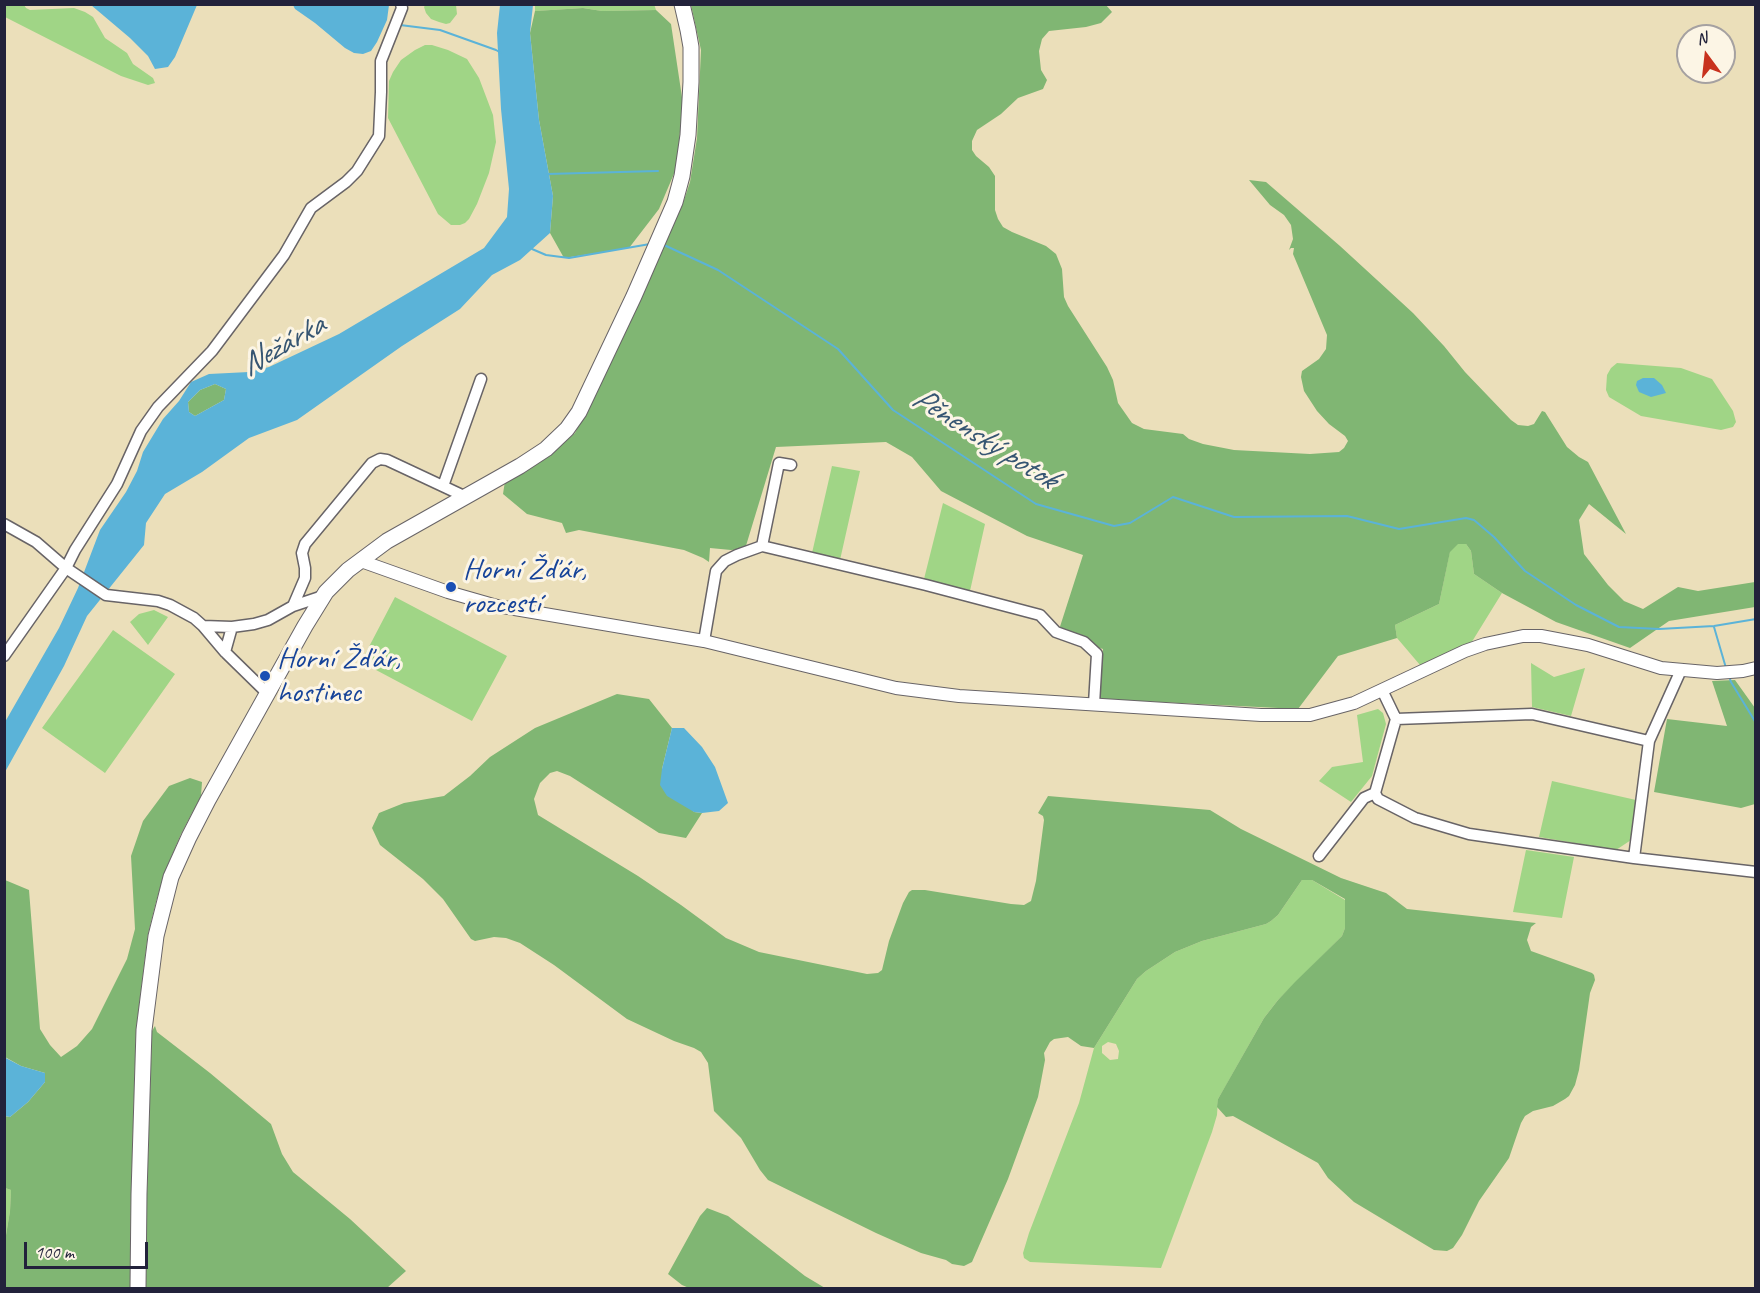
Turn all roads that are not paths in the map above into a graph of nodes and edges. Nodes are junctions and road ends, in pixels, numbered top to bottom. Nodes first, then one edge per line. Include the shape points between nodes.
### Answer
1 (401, 4) edge
2 (681, 4) edge
3 (481, 379) dead end
4 (791, 465) dead end
5 (443, 486) junction
6 (466, 496) junction
7 (4, 524) edge
8 (762, 546) junction
9 (361, 561) junction
10 (70, 571) junction
11 (323, 596) junction
12 (293, 606) junction
13 (203, 626) junction
14 (232, 627) junction
15 (704, 641) junction
16 (225, 652) junction
17 (4, 656) edge
18 (1755, 668) edge
19 (1681, 670) junction
20 (1382, 690) junction
21 (268, 694) junction
22 (1094, 704) junction
23 (1396, 719) junction
24 (1649, 741) junction
25 (1375, 793) junction
26 (1319, 856) dead end
27 (1634, 858) junction
28 (1755, 872) edge
29 (138, 1288) edge

1 - 10 street via 381,61 379,136 357,171 311,208 284,255 220,341 158,407 141,431 117,484 75,550
2 - 6 main road via 691,47 686,159 675,202 634,296 579,412 567,429 546,449
3 - 5 street
4 - 8 street via 779,463
5 - 6 street
5 - 12 street via 387,459 372,463 305,544 305,578
6 - 9 main road via 387,541
7 - 10 street via 36,542
8 - 15 street via 725,561 716,571
8 - 22 street via 1040,615 1056,632 1084,642 1097,654
9 - 11 main road
9 - 15 street via 497,606
10 - 13 street via 106,595 158,601
10 - 17 street
11 - 12 street
11 - 21 main road
12 - 14 street via 268,620
13 - 14 street
13 - 16 street
14 - 16 street
15 - 22 street via 896,688
16 - 21 street
18 - 19 street via 1717,673
19 - 20 street via 1660,668 1588,645 1523,636 1465,651
19 - 24 street
20 - 22 street via 1354,703 1310,715
20 - 23 street
21 - 29 main road via 189,837 171,877 156,936 144,1030
23 - 24 street via 1532,714
23 - 25 street
24 - 27 street
25 - 26 street via 1364,798
25 - 27 street via 1378,799 1415,818 1469,834
27 - 28 street

